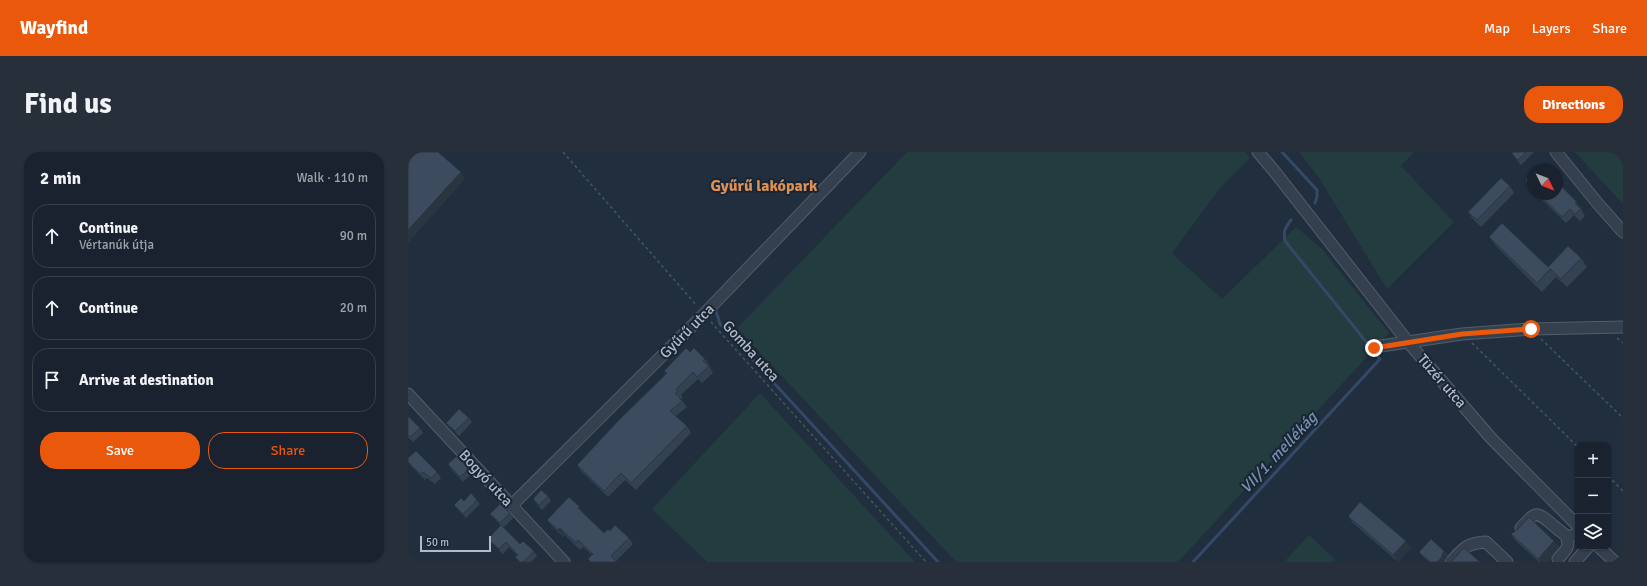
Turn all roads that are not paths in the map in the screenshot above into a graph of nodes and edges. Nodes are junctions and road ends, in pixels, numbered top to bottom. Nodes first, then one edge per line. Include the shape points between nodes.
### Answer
1 (860, 152) edge
2 (1258, 152) edge
3 (1556, 152) edge
4 (1623, 232) edge
5 (1623, 327) edge
6 (1408, 342) junction
7 (1374, 348) dead end
8 (408, 394) edge
9 (511, 506) junction
10 (1575, 523) edge
11 (1517, 532) edge
12 (1575, 534) edge
13 (1566, 536) junction
14 (1585, 550) edge
15 (1603, 550) edge
16 (1558, 559) dead end
17 (564, 562) edge
18 (1451, 562) edge
19 (1507, 562) edge
20 (1575, 562) edge
21 (1615, 562) edge

1 - 9 street, Gyűrű utca via 704,314
2 - 6 street, Tüzér utca
3 - 4 street
5 - 6 street via 1531,329 1462,334
6 - 7 street
6 - 10 street, Tüzér utca via 1491,438
8 - 9 street, Bogyó utca
9 - 17 street, Bogyó utca
11 - 13 street via 1537,514
12 - 13 street
13 - 16 street via 1568,546
14 - 20 street
15 - 21 street
18 - 19 street via 1466,546 1475,542 1486,542

